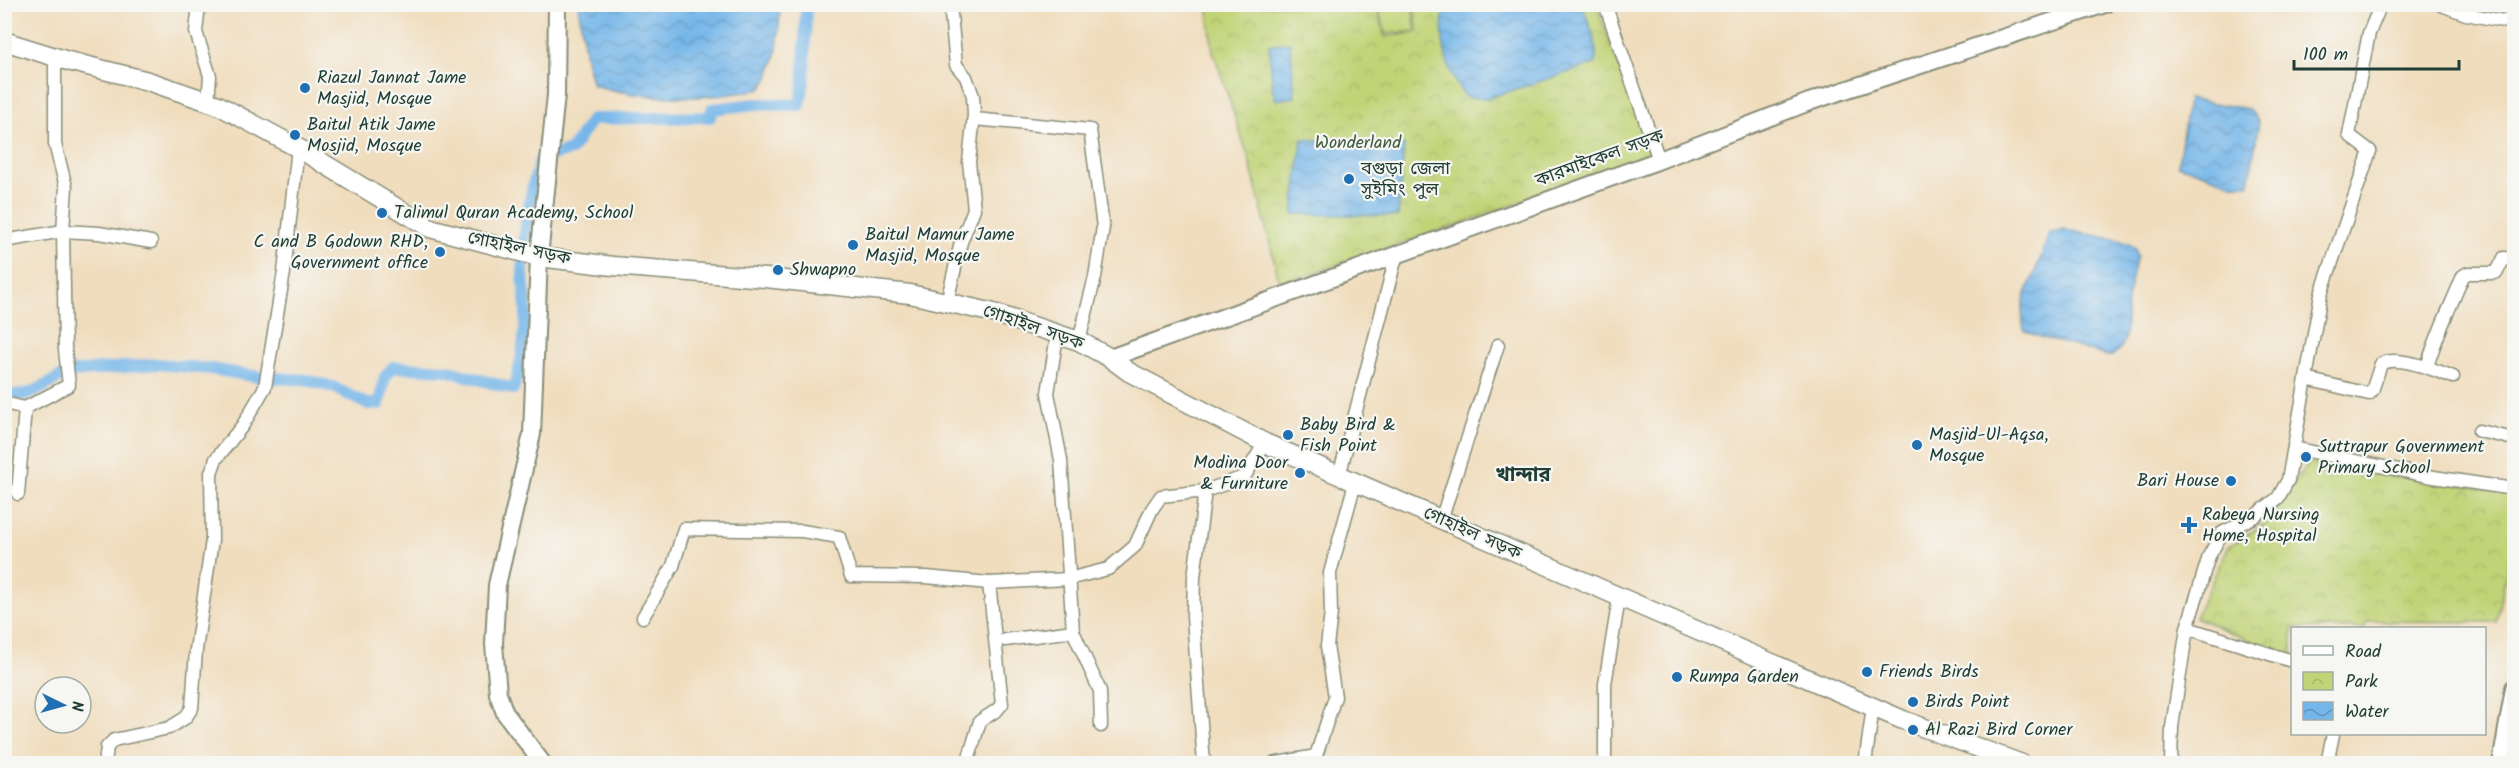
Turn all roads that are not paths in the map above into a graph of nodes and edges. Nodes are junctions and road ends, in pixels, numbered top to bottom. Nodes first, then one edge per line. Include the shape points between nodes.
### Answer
1 (199, 4) edge
2 (557, 4) edge
3 (951, 4) edge
4 (1605, 4) edge
5 (2105, 4) edge
6 (2381, 4) edge
7 (2439, 4) edge
8 (2514, 23) edge
9 (4, 41) edge
10 (55, 57) junction
11 (208, 102) junction
12 (974, 119) junction
13 (298, 148) junction
14 (1659, 160) junction
15 (63, 231) junction
16 (4, 241) edge
17 (151, 242) dead end
18 (1397, 253) junction
19 (529, 254) junction
20 (2514, 259) edge
21 (947, 302) junction
22 (1057, 334) junction
23 (1079, 342) junction
24 (1498, 345) dead end
25 (1110, 358) junction
26 (2427, 367) junction
27 (2453, 377) dead end
28 (2306, 380) junction
29 (4, 403) edge
30 (25, 408) junction
31 (2479, 431) dead end
32 (2514, 439) edge
33 (1265, 443) junction
34 (2294, 448) junction
35 (1347, 479) junction
36 (2514, 489) edge
37 (1205, 491) junction
38 (18, 494) dead end
39 (1441, 520) junction
40 (1068, 579) junction
41 (989, 583) junction
42 (1619, 598) junction
43 (643, 617) dead end
44 (2187, 628) junction
45 (1073, 631) junction
46 (1005, 640) dead end
47 (2291, 661) edge
48 (2514, 688) edge
49 (1873, 707) junction
50 (1101, 726) dead end
51 (2333, 735) edge
52 (105, 764) edge
53 (543, 764) edge
54 (967, 764) edge
55 (1204, 764) edge
56 (1272, 764) edge
57 (1605, 764) edge
58 (1865, 764) edge
59 (2022, 764) edge
60 (2171, 764) edge
61 (2328, 764) edge
62 (2501, 764) edge

1 - 11 street via 196,32 210,76
2 - 19 street via 554,120 549,164
3 - 12 street via 954,58 973,96
4 - 14 street
5 - 14 street, কারমাইকেল সড়ক via 1809,102
6 - 28 street via 2369,33 2349,135 2370,151 2320,294
7 - 8 street via 2466,14
9 - 10 main road, গোহাইল সড়ক
10 - 11 main road, গোহাইল সড়ক via 148,81
10 - 15 street via 55,144 66,188
11 - 13 main road, গোহাইল সড়ক
12 - 21 street via 969,162 974,209 961,242
12 - 23 street via 1090,130 1102,227
13 - 19 main road, গোহাইল সড়ক via 430,228
13 - 52 street via 287,249 266,377 243,425 210,473 212,540 192,708 169,728 114,740 107,747
14 - 18 street, কারমাইকেল সড়ক
15 - 16 street
15 - 17 street
15 - 30 street via 69,385
18 - 25 street, কারমাইকেল সড়ক
18 - 35 street
19 - 21 main road, গোহাইল সড়ক via 613,266 910,294
19 - 53 street via 531,434 497,585 494,644 498,693 505,713
20 - 26 street via 2504,258 2494,273 2463,276
21 - 22 main road, গোহাইল সড়ক
22 - 23 main road, গোহাইল সড়ক
22 - 40 street via 1048,393 1061,460
23 - 25 main road, গোহাইল সড়ক
24 - 39 street
25 - 33 main road, গোহাইল সড়ক via 1129,372
26 - 27 street
26 - 28 street via 2385,361 2369,394
28 - 34 street
29 - 30 street
30 - 38 street
31 - 32 street
33 - 35 main road, গোহাইল সড়ক
33 - 37 street via 1244,477
34 - 36 street via 2427,476
34 - 44 street via 2288,480 2278,498 2255,516 2222,533 2209,555
35 - 39 main road, গোহাইল সড়ক
35 - 56 street via 1330,573 1327,646 1335,697 1316,756
37 - 40 street via 1161,496 1135,546 1108,569
37 - 55 street via 1193,617
39 - 42 main road, গোহাইল সড়ক
40 - 41 street
40 - 45 street
41 - 43 street via 851,576 839,537 802,531 684,529 673,566
41 - 54 street via 1002,704 980,722
42 - 49 main road, গোহাইল সড়ক
42 - 57 street via 1605,684
44 - 47 street
44 - 60 street via 2172,727
45 - 46 street
45 - 50 street via 1100,691
48 - 62 street
49 - 58 street
49 - 59 main road, গোহাইল সড়ক
51 - 61 street

